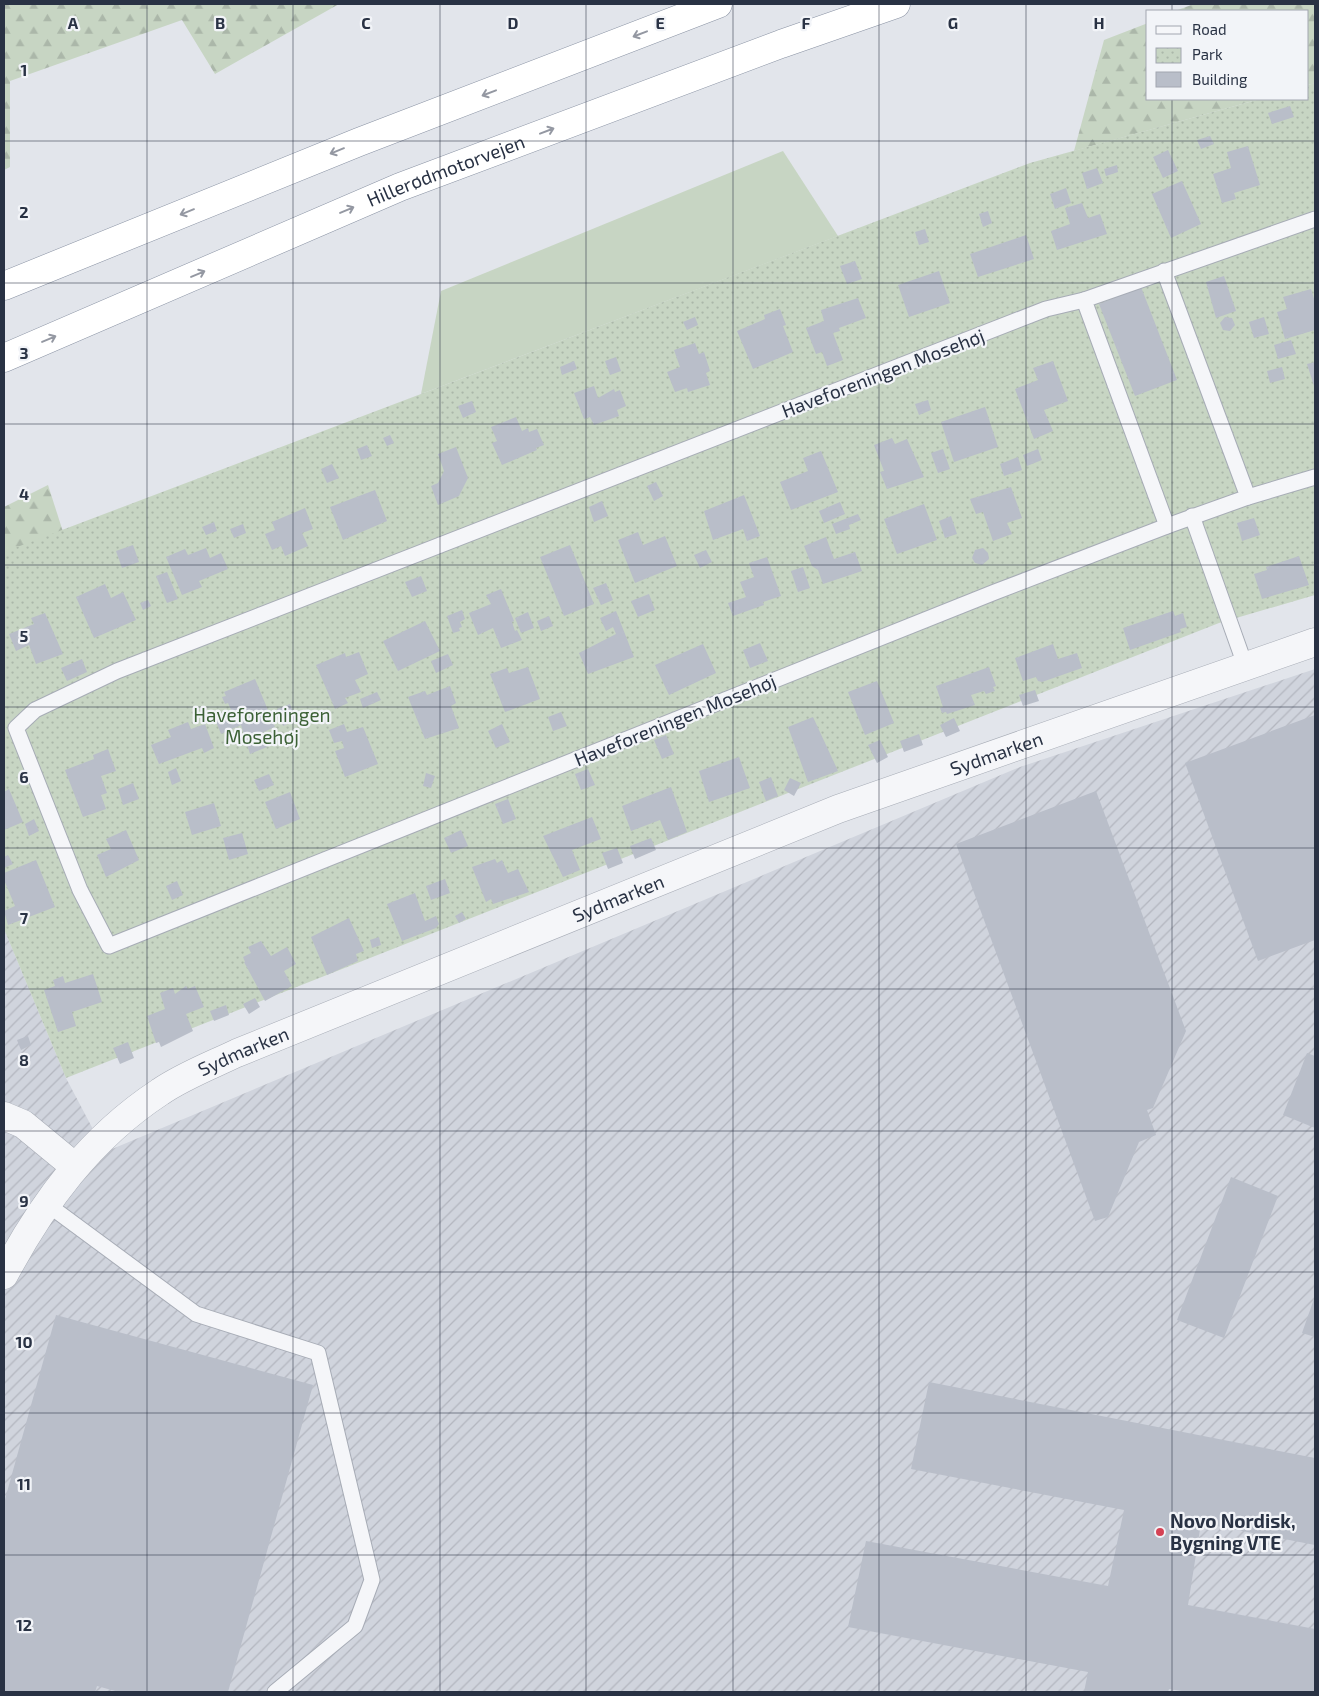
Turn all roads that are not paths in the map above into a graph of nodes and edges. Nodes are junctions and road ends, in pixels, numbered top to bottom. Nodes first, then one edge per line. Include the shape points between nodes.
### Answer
1 (718, 4) edge
2 (896, 4) edge
3 (1315, 219) edge
4 (1164, 271) junction
5 (4, 286) edge
6 (1084, 300) junction
7 (4, 358) edge
8 (1315, 477) edge
9 (1248, 497) junction
10 (1192, 516) junction
11 (1167, 526) junction
12 (1315, 642) edge
13 (1245, 665) junction
14 (4, 1116) edge
15 (74, 1166) junction
16 (47, 1204) junction
17 (4, 1275) edge
18 (276, 1692) edge

1 -> 5 highway via 368,139
7 -> 2 highway, Hillerødmotorvejen via 400,187 771,47
3 - 4 lane, Haveforeningen Mosehøj
4 - 6 lane, Haveforeningen Mosehøj
4 - 9 lane
6 - 11 lane
6 - 11 lane, Haveforeningen Mosehøj via 1046,309 117,671 35,710 16,728 80,890 108,946
8 - 9 lane, Haveforeningen Mosehøj
9 - 10 lane, Haveforeningen Mosehøj
10 - 11 lane, Haveforeningen Mosehøj
10 - 13 lane
12 - 13 street, Sydmarken
13 - 15 street, Sydmarken via 838,809 237,1053 161,1091 116,1125
14 - 15 street via 23,1124
15 - 16 street, Sydmarken
16 - 17 street, Sydmarken via 27,1231
16 - 18 lane via 196,1314 318,1353 372,1580 355,1626

